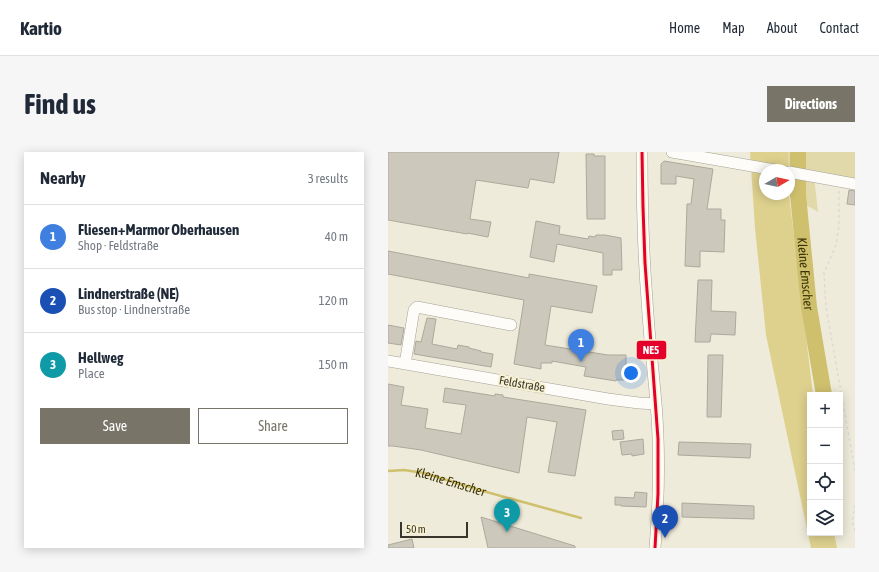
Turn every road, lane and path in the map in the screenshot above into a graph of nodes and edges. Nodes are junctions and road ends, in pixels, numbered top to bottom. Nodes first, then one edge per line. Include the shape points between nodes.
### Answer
1 (642, 152) edge
2 (672, 152) edge
3 (759, 167) edge
4 (795, 173) edge
5 (838, 181) junction
6 (855, 184) edge
7 (511, 325) dead end
8 (388, 361) edge
9 (405, 364) junction
10 (656, 404) junction
11 (855, 471) edge
12 (855, 504) edge
13 (855, 531) edge
14 (655, 548) edge

1 - 10 street via 644,267
2 - 3 street
4 - 5 street
5 - 6 street
5 - 11 path via 839,226 836,245 824,273 826,307
7 - 9 street via 417,307 414,310
8 - 9 street, Feldstraße
9 - 10 street, Feldstraße via 639,404
10 - 14 street via 658,520
12 - 13 path via 852,522

